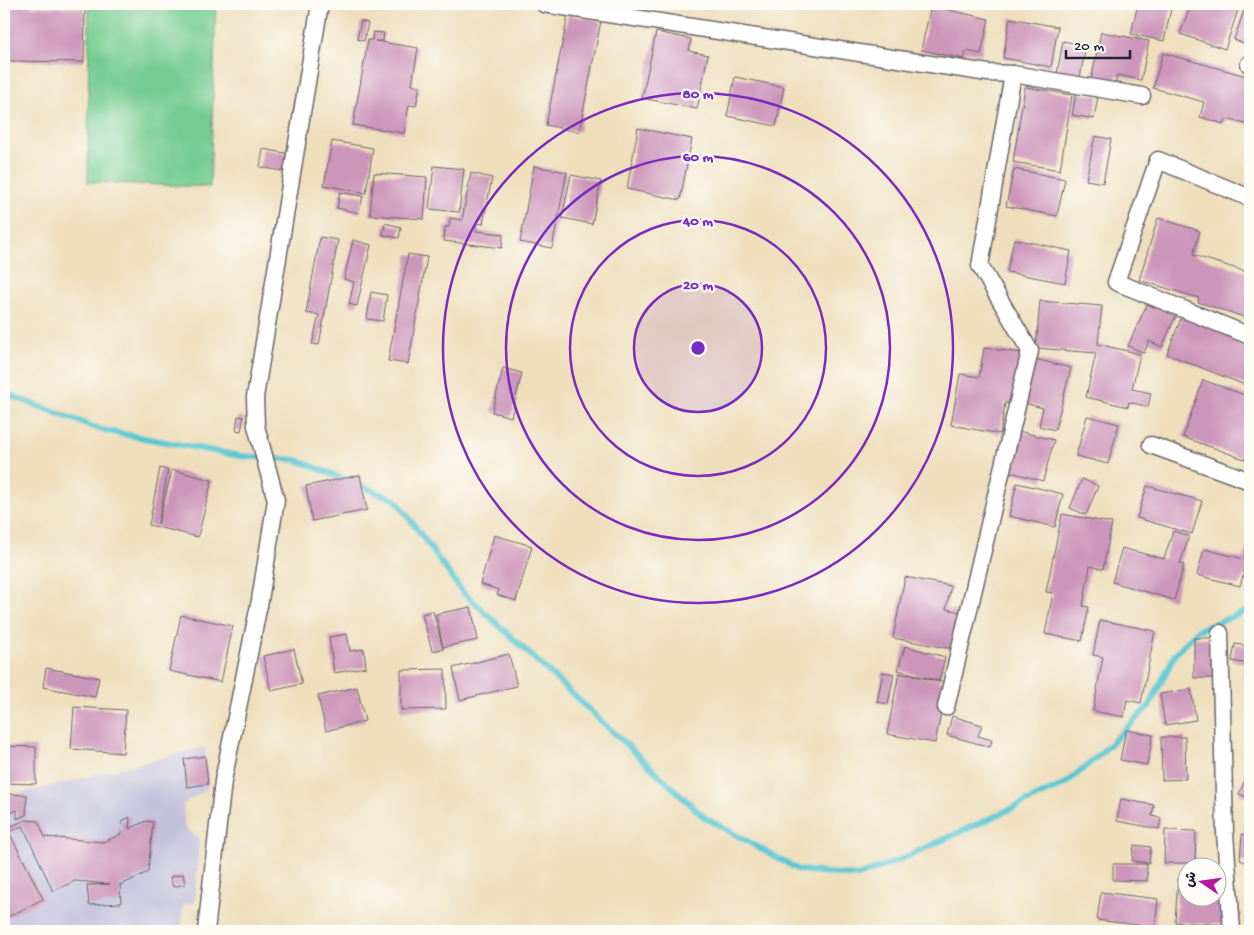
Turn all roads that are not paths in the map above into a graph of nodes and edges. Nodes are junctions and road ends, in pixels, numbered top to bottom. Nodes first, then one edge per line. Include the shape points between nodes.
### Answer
1 (320, 4) edge
2 (544, 4) edge
3 (1013, 74) junction
4 (1142, 96) dead end
5 (1250, 198) edge
6 (1250, 336) edge
7 (1151, 445) dead end
8 (1250, 481) edge
9 (1220, 633) dead end
10 (946, 707) dead end
11 (206, 931) edge
12 (1232, 931) edge

1 - 11 street via 254,397 256,426 276,500 224,781
2 - 3 street via 988,74
3 - 4 street
3 - 10 street via 980,266 1030,351
5 - 6 street via 1158,160 1116,282
7 - 8 street
9 - 12 street via 1225,834

